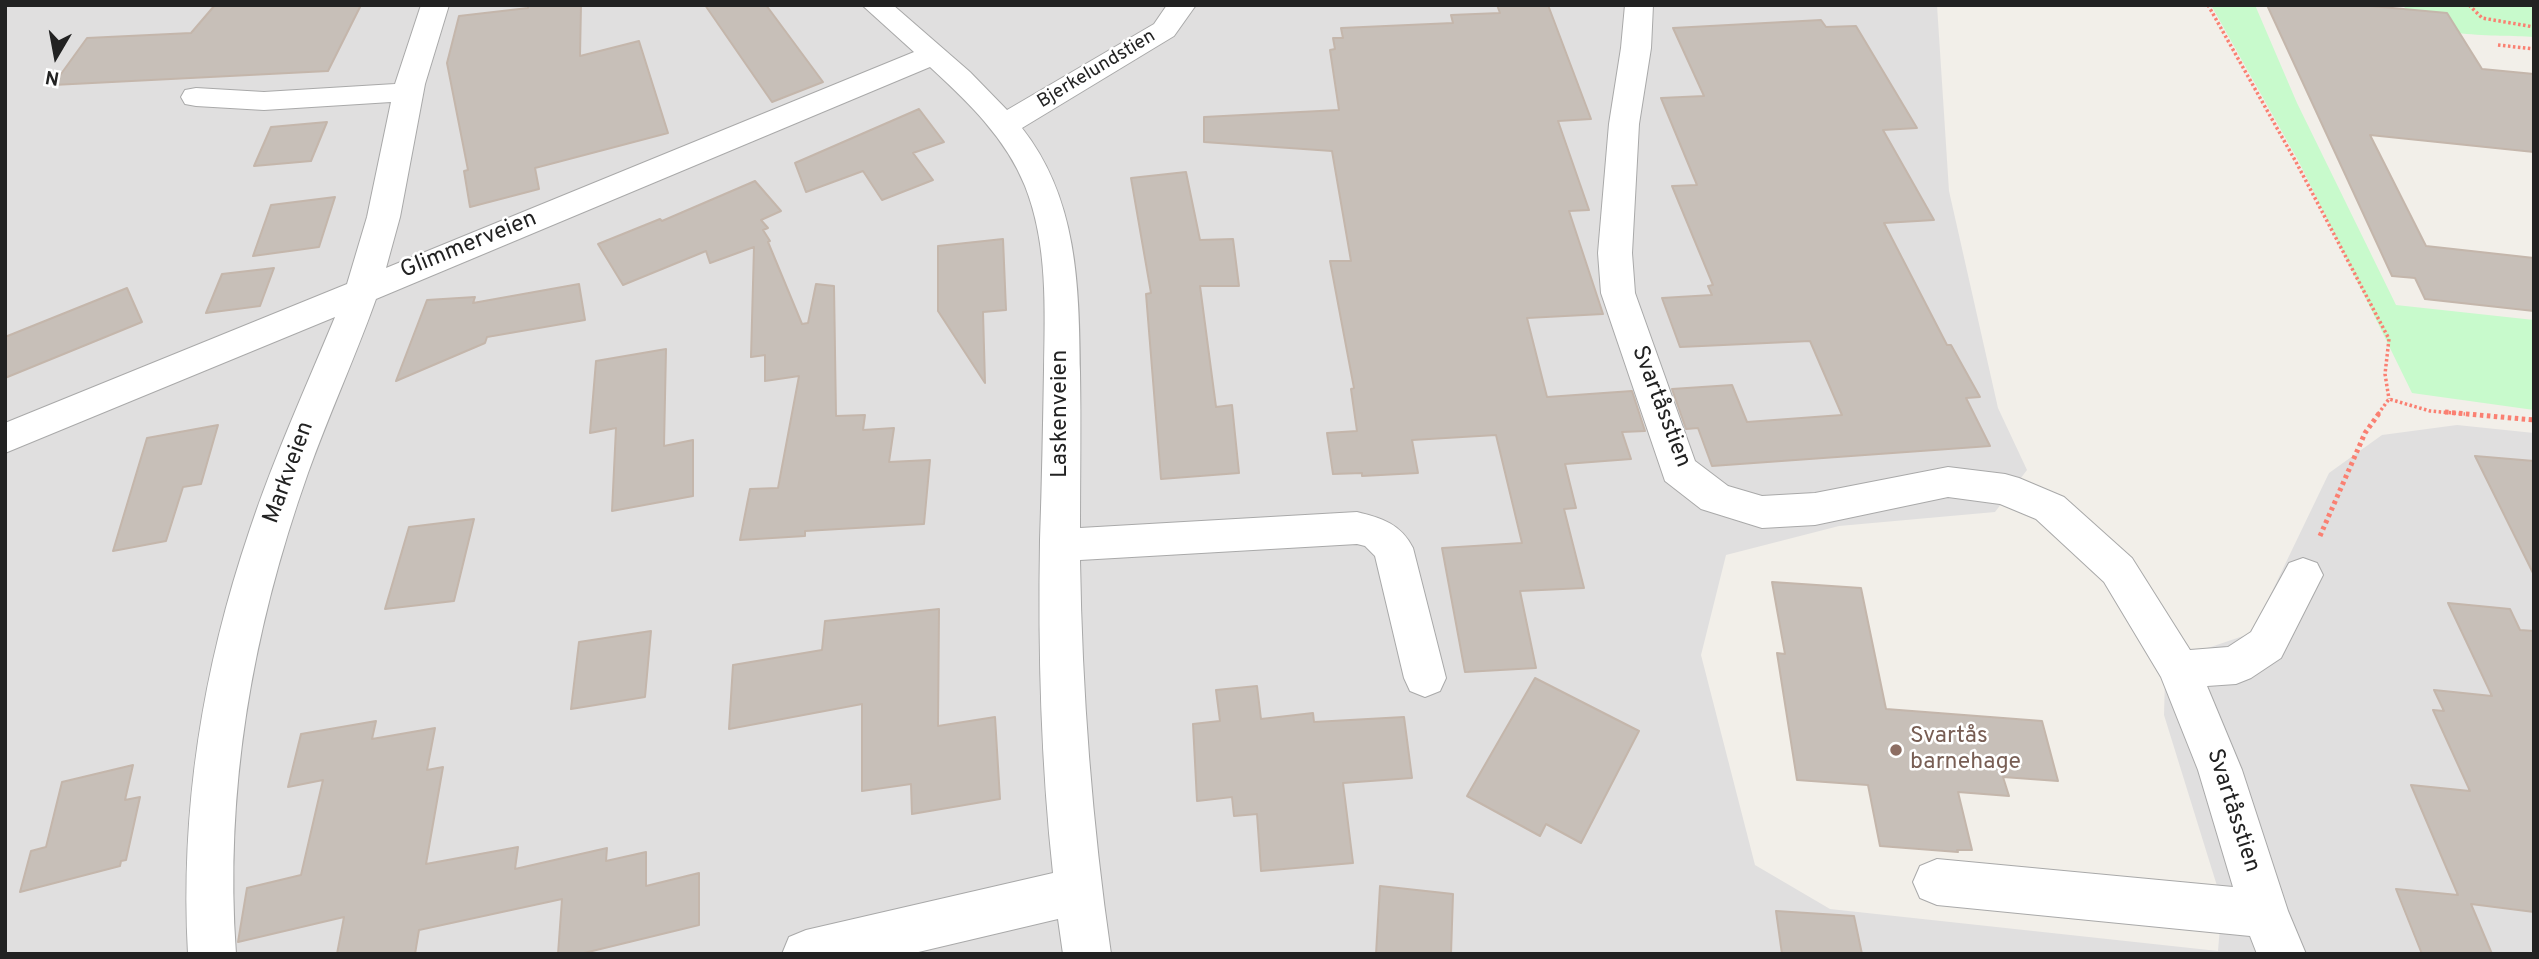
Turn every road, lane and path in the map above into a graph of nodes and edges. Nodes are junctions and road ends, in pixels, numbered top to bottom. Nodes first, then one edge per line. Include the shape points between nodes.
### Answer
1 (435, 5) edge
2 (876, 5) edge
3 (1182, 5) edge
4 (1639, 5) edge
5 (2208, 5) edge
6 (2469, 5) edge
7 (2534, 27) edge
8 (2498, 45) dead end
9 (2534, 49) edge
10 (933, 55) junction
11 (408, 92) junction
12 (196, 97) dead end
13 (1004, 125) junction
14 (362, 290) junction
15 (2389, 399) junction
16 (2534, 421) edge
17 (5, 439) edge
18 (1060, 545) junction
19 (2303, 575) joint
20 (2179, 669) junction
21 (1425, 678) dead end
22 (1937, 882) dead end
23 (1077, 891) junction
24 (2274, 934) edge
25 (212, 954) edge
26 (806, 954) edge
27 (1087, 954) edge

1 - 11 street, Markveien
2 - 10 street, Laskenveien
3 - 13 street, Bjerkelundstien via 1164,30
4 - 20 street, Svartåsstien via 1624,124 1615,253 1618,293 1679,470 1715,498 1762,512 1815,509 1948,482 2005,489 2050,508 2118,570
5 - 15 path via 2389,339 2385,374
6 - 7 path via 2482,18
8 - 9 path
10 - 13 street, Laskenveien
10 - 14 street, Glimmerveien
11 - 12 street via 264,101
11 - 14 street, Markveien via 374,254
13 - 18 street, Laskenveien via 1030,164 1047,203 1059,262
14 - 17 street, Glimmerveien
14 - 25 street, Markveien via 288,474 254,577 232,670 212,786 208,916
15 - 16 path via 2430,411
15 - 19 path via 2365,433
18 - 21 street via 1357,528 1377,533 1393,548
18 - 23 street, Laskenveien via 1063,719
19 - 20 street via 2266,645 2236,665
20 - 24 street, Svartåsstien via 2220,770
22 - 24 street
23 - 26 street
23 - 27 street, Laskenveien

